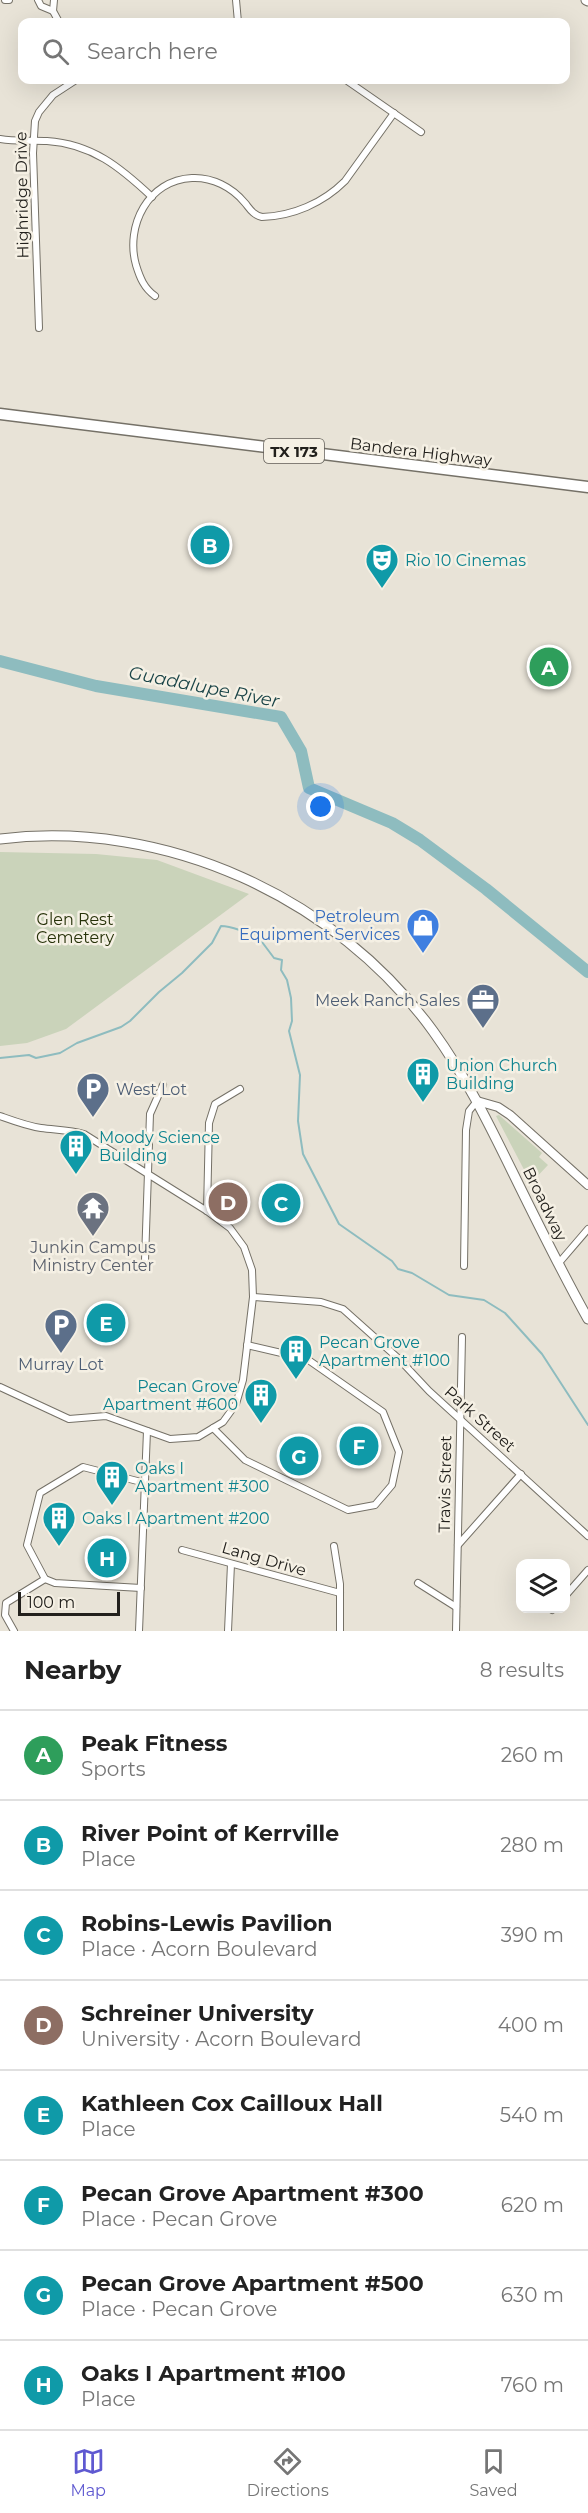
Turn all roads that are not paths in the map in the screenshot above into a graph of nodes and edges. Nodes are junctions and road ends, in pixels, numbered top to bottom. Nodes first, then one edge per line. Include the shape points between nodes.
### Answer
1 (38, 0) edge
2 (54, 0) edge
3 (236, 0) edge
4 (53, 11) junction
5 (57, 18) edge
6 (238, 18) edge
7 (70, 84) edge
8 (352, 84) edge
9 (394, 113) junction
10 (421, 132) dead end
11 (0, 139) edge
12 (33, 141) junction
13 (152, 197) junction
14 (155, 296) dead end
15 (39, 328) dead end
16 (0, 414) edge
17 (588, 487) edge
18 (0, 839) edge
19 (163, 1085) dead end
20 (240, 1089) dead end
21 (477, 1101) junction
22 (0, 1116) edge
23 (148, 1174) junction
24 (588, 1185) edge
25 (207, 1211) junction
26 (588, 1229) edge
27 (145, 1260) dead end
28 (558, 1264) junction
29 (464, 1266) dead end
30 (253, 1297) junction
31 (588, 1319) edge
32 (462, 1337) dead end
33 (247, 1345) junction
34 (0, 1387) edge
35 (460, 1419) junction
36 (213, 1428) junction
37 (147, 1431) junction
38 (520, 1474) junction
39 (145, 1483) junction
40 (588, 1536) edge
41 (334, 1546) dead end
42 (458, 1546) junction
43 (182, 1550) dead end
44 (231, 1564) junction
45 (588, 1570) edge
46 (45, 1579) junction
47 (418, 1583) dead end
48 (141, 1588) junction
49 (570, 1590) edge
50 (340, 1593) junction
51 (456, 1607) junction
52 (14, 1631) edge
53 (139, 1631) edge
54 (228, 1631) edge
55 (340, 1631) edge
56 (456, 1631) edge

1 - 4 street via 41,6
2 - 4 street
3 - 6 street
4 - 5 street
7 - 12 street, Highridge Drive via 53,95 39,112
8 - 9 street
9 - 10 street
9 - 13 street via 345,181 309,207 256,216 235,192 222,184 193,178 178,180
11 - 12 street
12 - 13 street via 71,144 102,155
12 - 15 street, Highridge Drive
13 - 14 street via 137,220 133,244 142,282
16 - 17 main road, Bandera Highway / TX 173
18 - 21 main road, Broadway via 69,837 148,847 219,867 282,897 339,935 385,975 433,1030
19 - 23 street via 150,1114
20 - 25 street via 215,1104 209,1123
21 - 24 street via 510,1115
21 - 28 main road, Broadway
21 - 29 street via 469,1111 466,1130
22 - 23 street via 20,1124 84,1134
23 - 25 street
23 - 27 street
25 - 30 street via 230,1228 244,1247 252,1270
26 - 28 street
28 - 31 main road, Broadway
30 - 33 street
30 - 35 street, Park Street via 338,1306
32 - 35 street, Travis Street
33 - 36 street via 236,1404 223,1422
33 - 36 street via 307,1359 383,1412 399,1452 392,1485 375,1505 348,1510 245,1460
34 - 37 street via 69,1419 106,1416
35 - 38 street, Park Street
35 - 42 street, Travis Street
36 - 37 street via 198,1437 170,1439
37 - 39 street
38 - 40 street, Park Street
38 - 42 street
39 - 46 street via 83,1467 40,1492 27,1545
39 - 48 street
41 - 50 street
42 - 51 street, Travis Street
43 - 44 street, Lang Drive
44 - 50 street, Lang Drive
44 - 54 street
45 - 49 street
46 - 48 street via 55,1583
46 - 52 street via 6,1603 5,1615
47 - 51 street
48 - 53 street
50 - 55 street
51 - 56 street, Travis Street

